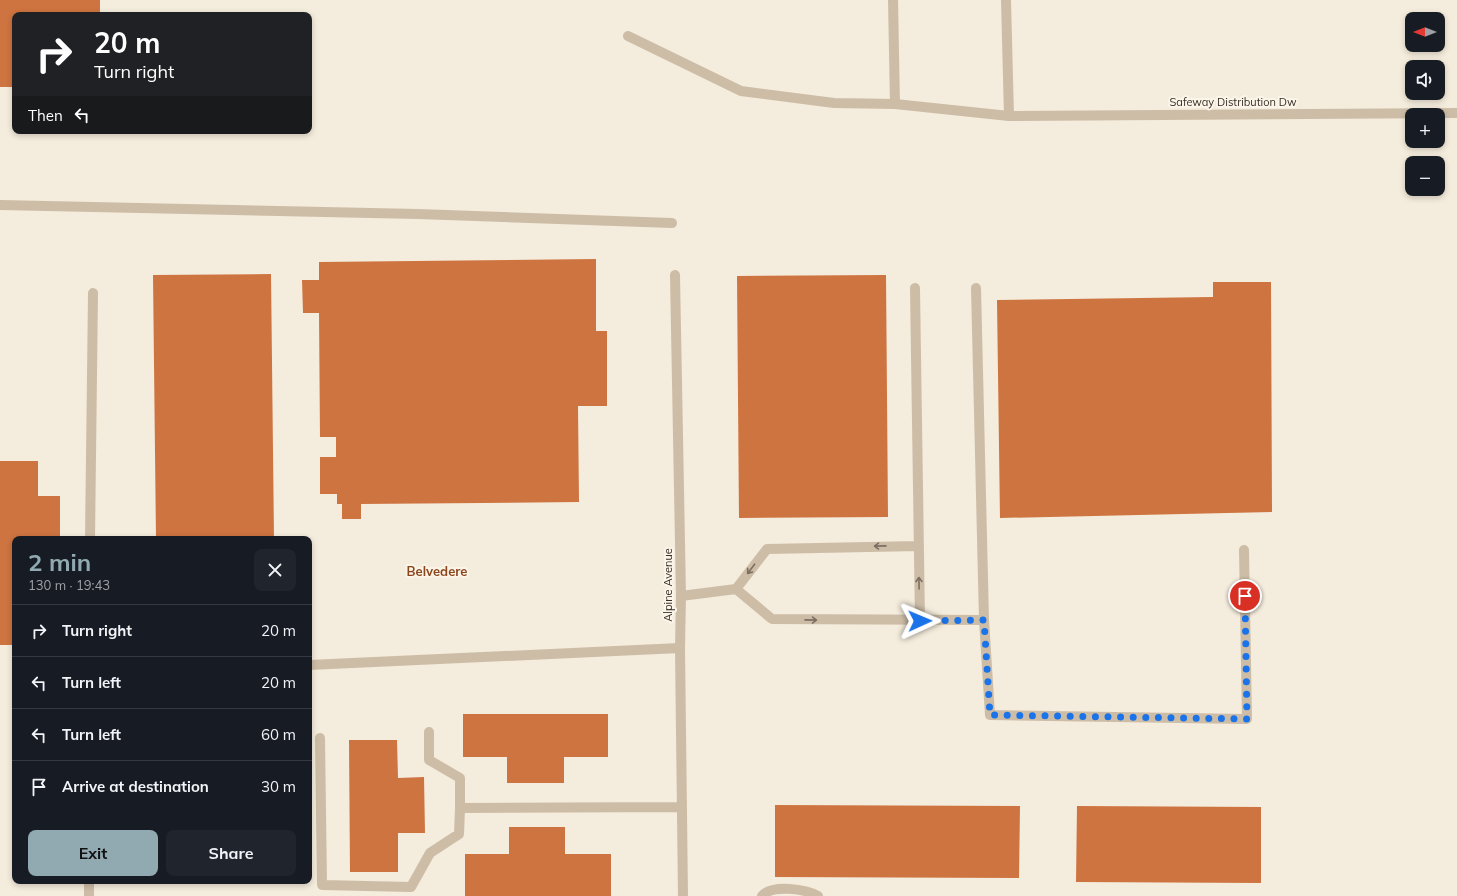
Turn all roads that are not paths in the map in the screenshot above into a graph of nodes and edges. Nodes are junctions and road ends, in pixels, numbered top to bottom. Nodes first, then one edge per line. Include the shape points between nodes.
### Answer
1 (893, 0) edge
2 (1006, 0) edge
3 (628, 36) dead end
4 (895, 104) junction
5 (1457, 113) edge
6 (1008, 116) junction
7 (0, 205) edge
8 (672, 223) dead end
9 (675, 275) dead end
10 (915, 288) dead end
11 (976, 288) dead end
12 (93, 293) dead end
13 (90, 536) edge
14 (919, 546) junction
15 (1244, 550) dead end
16 (736, 589) junction
17 (681, 596) junction
18 (984, 620) junction
19 (920, 621) junction
20 (680, 648) junction
21 (312, 665) edge
22 (429, 732) dead end
23 (320, 738) dead end
24 (682, 807) junction
25 (460, 808) junction
26 (88, 884) edge
27 (88, 896) edge
28 (683, 896) edge
29 (762, 896) edge
30 (818, 896) edge

1 - 4 street
2 - 6 street
3 - 4 street, Safeway Distribution Dw via 741,91 834,103
4 - 6 street, Safeway Distribution Dw
5 - 6 street, Safeway Distribution Dw
7 - 8 street via 418,214
9 - 17 street, Alpine Avenue
10 - 14 street
11 - 18 street
12 - 13 street
14 -> 16 street via 767,549
19 -> 14 street
15 - 18 street via 1247,719 990,715
16 - 17 street
16 -> 19 street via 772,619
17 - 20 street, Alpine Avenue
18 - 19 street
20 - 21 street
20 - 24 street, Alpine Avenue
22 - 25 street via 429,760 460,778
23 - 25 street via 322,885 411,887 430,853 459,834
24 - 25 street
24 - 28 street, Alpine Avenue
26 - 27 street
29 - 30 street via 771,890 787,889

